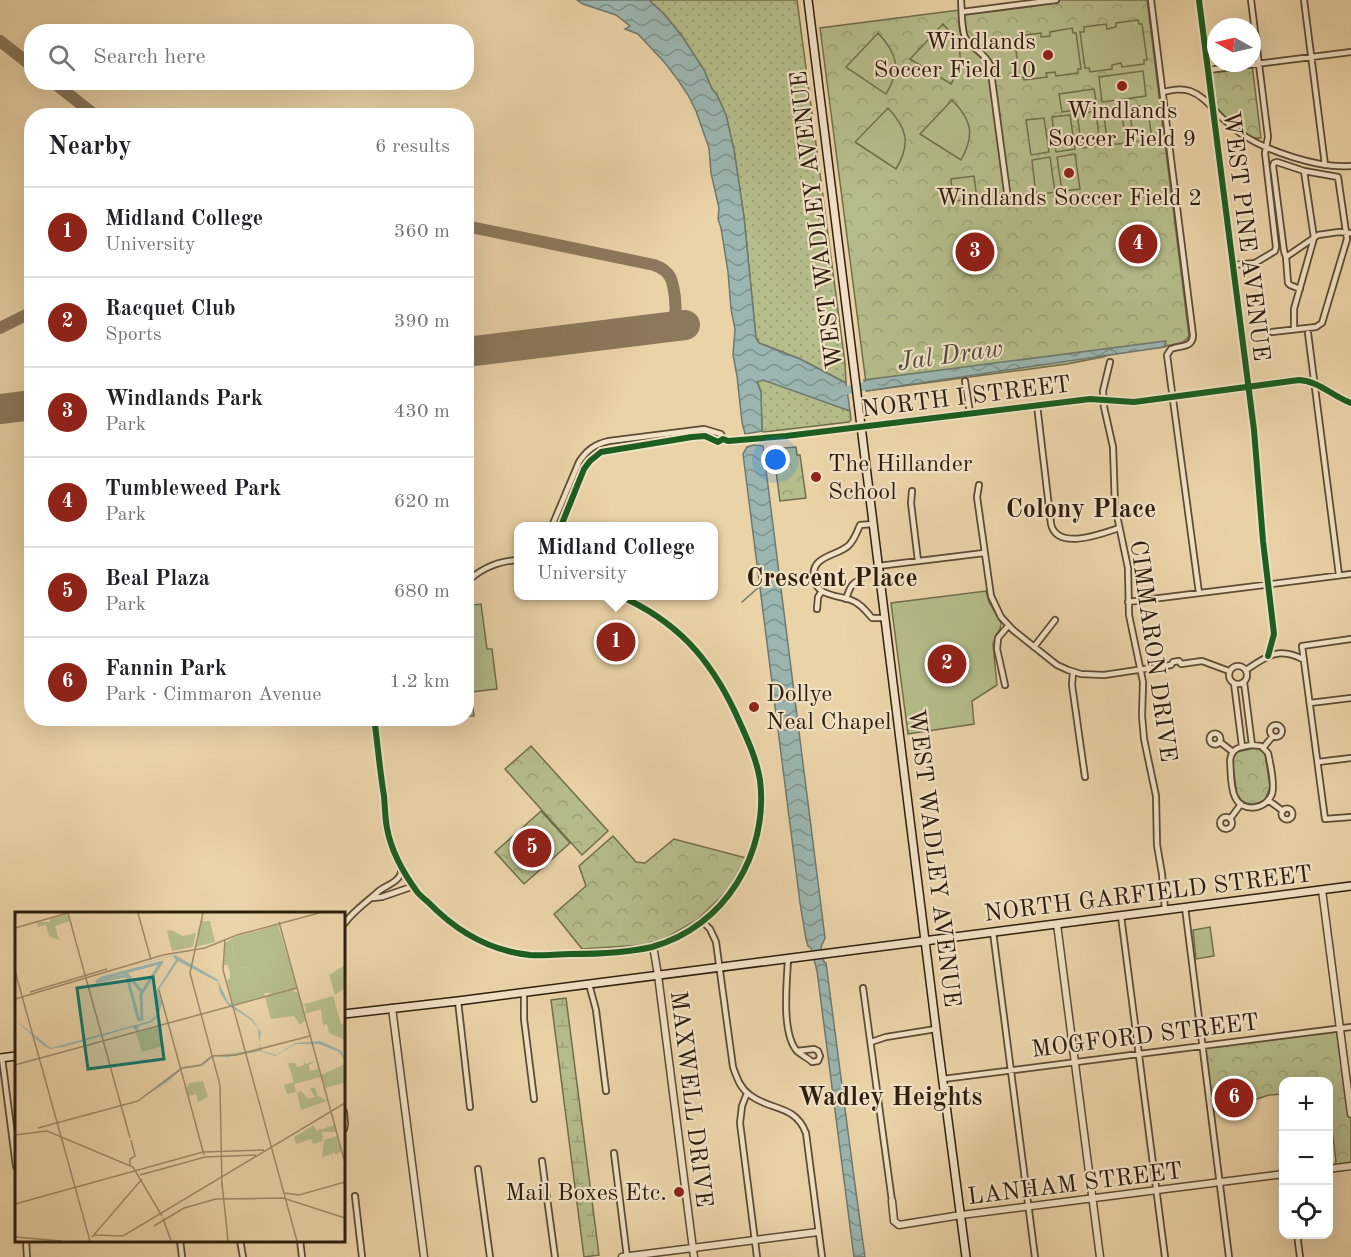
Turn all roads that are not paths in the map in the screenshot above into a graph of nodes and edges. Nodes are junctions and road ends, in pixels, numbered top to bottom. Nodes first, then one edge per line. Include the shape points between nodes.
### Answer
1 (808, 0) edge
2 (961, 0) edge
3 (1056, 0) edge
4 (1151, 0) edge
5 (1199, 0) edge
6 (1251, 0) edge
7 (1304, 0) edge
8 (962, 12) junction
9 (1253, 18) edge
10 (1351, 52) edge
11 (1311, 57) junction
12 (1207, 62) edge
13 (1261, 63) edge
14 (1208, 72) edge
15 (1260, 72) edge
16 (1163, 92) junction
17 (1213, 108) junction
18 (1266, 146) junction
19 (1325, 165) junction
20 (1351, 166) edge
21 (1304, 171) junction
22 (1008, 199) dead end
23 (1348, 233) edge
24 (1314, 238) junction
25 (1286, 257) junction
26 (1233, 265) junction
27 (1300, 289) junction
28 (1294, 329) junction
29 (1272, 332) dead end
30 (1308, 333) dead end
31 (1110, 362) dead end
32 (965, 381) dead end
33 (1314, 383) junction
34 (1248, 387) junction
35 (1173, 397) junction
36 (1103, 399) junction
37 (1351, 403) edge
38 (1036, 405) junction
39 (970, 413) junction
40 (861, 427) junction
41 (645, 436) junction
42 (723, 440) junction
43 (646, 444) junction
44 (979, 485) dead end
45 (912, 491) dead end
46 (554, 522) edge
47 (563, 522) edge
48 (873, 524) junction
49 (1119, 528) junction
50 (984, 552) junction
51 (514, 561) edge
52 (918, 561) junction
53 (878, 566) junction
54 (1351, 574) edge
55 (474, 576) edge
56 (1339, 576) junction
57 (860, 580) dead end
58 (1268, 584) junction
59 (822, 591) junction
60 (1199, 593) junction
61 (846, 599) junction
62 (628, 600) edge
63 (1128, 602) junction
64 (817, 609) dead end
65 (885, 618) junction
66 (1055, 620) dead end
67 (1008, 626) junction
68 (1351, 639) edge
69 (1034, 647) junction
70 (1268, 656) junction
71 (1304, 660) junction
72 (1141, 669) junction
73 (1246, 670) junction
74 (1229, 671) junction
75 (1073, 672) junction
76 (1244, 682) junction
77 (1234, 683) junction
78 (1005, 685) dead end
79 (1351, 698) edge
80 (1310, 703) junction
81 (375, 726) edge
82 (1273, 736) dead end
83 (1220, 742) dead end
84 (1252, 745) junction
85 (1242, 746) junction
86 (1263, 748) junction
87 (1233, 752) junction
88 (1351, 758) edge
89 (1318, 762) junction
90 (1085, 777) dead end
91 (1268, 800) junction
92 (1241, 804) junction
93 (1283, 811) dead end
94 (1351, 817) edge
95 (1230, 819) dead end
96 (401, 866) junction
97 (414, 886) junction
98 (1351, 886) edge
99 (1322, 890) junction
100 (374, 898) junction
101 (1185, 907) junction
102 (1165, 910) junction
103 (1121, 916) junction
104 (703, 922) junction
105 (345, 923) edge
106 (1057, 924) junction
107 (993, 932) junction
108 (926, 941) junction
109 (653, 946) junction
110 (788, 959) junction
111 (720, 968) junction
112 (658, 975) junction
113 (589, 984) junction
114 (863, 988) dead end
115 (525, 992) junction
116 (458, 1001) junction
117 (392, 1008) junction
118 (345, 1014) edge
119 (1351, 1027) edge
120 (936, 1029) junction
121 (1340, 1029) junction
122 (870, 1042) junction
123 (1203, 1046) junction
124 (797, 1051) junction
125 (1139, 1054) junction
126 (1, 1058) edge
127 (1075, 1062) junction
128 (1011, 1070) junction
129 (943, 1079) junction
130 (606, 1091) dead end
131 (747, 1093) junction
132 (534, 1099) dead end
133 (470, 1107) dead end
134 (1351, 1114) edge
135 (614, 1152) dead end
136 (15, 1159) edge
137 (542, 1161) dead end
138 (1351, 1166) edge
139 (1333, 1168) edge
140 (478, 1169) dead end
141 (1279, 1175) edge
142 (1220, 1183) junction
143 (1156, 1190) junction
144 (355, 1196) dead end
145 (1092, 1199) junction
146 (892, 1201) joint
147 (1029, 1207) junction
148 (961, 1215) junction
149 (818, 1232) junction
150 (1298, 1239) edge
151 (755, 1240) junction
152 (26, 1242) edge
153 (180, 1242) edge
154 (240, 1242) edge
155 (300, 1242) edge
156 (693, 1248) junction
157 (27, 1257) edge
158 (182, 1257) edge
159 (243, 1257) edge
160 (302, 1257) edge
161 (362, 1257) edge
162 (424, 1257) edge
163 (490, 1257) edge
164 (555, 1257) edge
165 (622, 1257) edge
166 (627, 1257) edge
167 (694, 1257) edge
168 (757, 1257) edge
169 (822, 1257) edge
170 (966, 1257) edge
171 (1035, 1257) edge
172 (1100, 1257) edge
173 (1165, 1257) edge
174 (1229, 1257) edge
175 (1300, 1257) edge

1 - 40 main road, WEST WADLEY AVENUE
2 - 8 street
3 - 8 street
4 - 16 street
5 - 12 street, WEST PINE AVENUE
6 - 9 street
7 - 11 street
8 - 22 street via 964,36 990,64
10 - 11 street
11 - 13 street
11 - 19 street
14 - 17 street, WEST PINE AVENUE
15 - 18 street
16 - 17 street via 1190,91
16 - 35 street via 1194,335 1190,345 1168,352
17 - 18 street via 1242,134
17 - 26 street, WEST PINE AVENUE
18 - 19 street
18 - 26 street via 1276,250 1255,263
19 - 20 street
21 - 23 street via 1338,177
21 - 24 street
21 - 25 street via 1277,162 1273,166
23 - 24 street
23 - 28 street via 1322,323
24 - 25 street
24 - 27 street
25 - 27 street via 1288,283
26 - 34 street, WEST PINE AVENUE
27 - 28 street
28 - 29 street
30 - 33 street
31 - 36 street, CIMMARON DRIVE
32 - 39 street
33 - 34 street, NORTH I STREET via 1299,380
33 - 37 street, NORTH I STREET
33 - 56 street
34 - 35 street, NORTH I STREET
34 - 58 street, WEST PINE AVENUE
35 - 36 street, NORTH I STREET via 1127,402
35 - 60 street
36 - 38 street, NORTH I STREET
36 - 49 street, CIMMARON DRIVE via 1113,447
38 - 39 street, NORTH I STREET
38 - 49 street via 1054,532 1059,537 1073,538
39 - 40 street, NORTH I STREET
40 - 42 street, NORTH I STREET
40 - 48 main road, WEST WADLEY AVENUE
41 - 42 street via 704,429 721,434
41 - 43 street
41 - 46 street via 603,442 586,452
42 - 43 street via 692,436
43 - 47 street via 601,452 590,460
44 - 50 street
45 - 52 street
48 - 53 main road, WEST WADLEY AVENUE
48 - 59 street via 860,525 851,544 825,556 815,567 815,584
49 - 63 street, CIMMARON DRIVE via 1128,568
50 - 52 street
50 - 67 street via 994,605
51 - 55 street via 493,564
52 - 53 street
53 - 65 main road, WEST WADLEY AVENUE
54 - 56 street
56 - 58 street
57 - 61 street via 854,582
58 - 60 street
58 - 70 street, WEST PINE AVENUE via 1274,634
59 - 61 street
59 - 64 street
60 - 63 street
61 - 65 street via 864,608 872,618
62 - 104 street via 669,624 709,665 730,701 758,771 760,814 752,855 726,900
63 - 72 street, CIMMARON DRIVE
65 - 108 main road, WEST WADLEY AVENUE
66 - 69 street
67 - 69 street
67 - 78 street via 998,638 997,649
68 - 71 street via 1302,646
69 - 75 street
70 - 71 street via 1291,654
70 - 73 street
71 - 80 street
72 - 74 street via 1202,661
72 - 75 street via 1104,675
72 - 102 street, CIMMARON DRIVE via 1144,739 1156,796
73 - 74 street via 1238,665
73 - 76 street
74 - 77 street
75 - 90 street
76 - 77 street
76 - 84 street
77 - 85 street
79 - 80 street
80 - 89 street
81 - 96 street via 387,829
82 - 86 street
83 - 87 street
84 - 85 street
84 - 86 street
85 - 87 street
86 - 91 street via 1269,756 1273,786
87 - 92 street via 1233,791
88 - 89 street
89 - 94 street via 1326,819
91 - 92 street via 1251,808
91 - 93 street
92 - 95 street
96 - 97 street
96 - 100 street via 398,879
97 - 100 street
97 - 109 street via 454,926 503,949 529,955 580,954
98 - 99 main road, NORTH GARFIELD STREET
99 - 101 main road, NORTH GARFIELD STREET
99 - 121 street
100 - 105 street via 360,906
101 - 102 main road, NORTH GARFIELD STREET
101 - 123 street
102 - 103 main road, NORTH GARFIELD STREET
103 - 106 main road, NORTH GARFIELD STREET
103 - 125 street
104 - 109 street
104 - 111 street via 716,942
106 - 107 main road, NORTH GARFIELD STREET
106 - 127 street
107 - 108 main road, NORTH GARFIELD STREET
107 - 128 street
108 - 110 main road, NORTH GARFIELD STREET
108 - 120 main road, WEST WADLEY AVENUE
109 - 112 street, MAXWELL DRIVE
110 - 111 main road, NORTH GARFIELD STREET
110 - 124 street via 785,1012
111 - 112 main road, NORTH GARFIELD STREET
111 - 131 street via 733,1067
112 - 113 main road, NORTH GARFIELD STREET
112 - 156 street, MAXWELL DRIVE
113 - 115 main road, NORTH GARFIELD STREET
113 - 130 street
114 - 122 street
115 - 116 main road, NORTH GARFIELD STREET
115 - 132 street via 524,1019
116 - 117 main road, NORTH GARFIELD STREET
116 - 133 street
117 - 118 main road, NORTH GARFIELD STREET
117 - 162 street
119 - 121 street, MOGFORD STREET
120 - 122 street
120 - 129 main road, WEST WADLEY AVENUE
121 - 123 street, MOGFORD STREET
121 - 134 street
122 - 146 street
123 - 125 street, MOGFORD STREET
123 - 142 street
124 - 124 street via 812,1062 820,1056 814,1049
125 - 127 street, MOGFORD STREET
125 - 143 street
126 - 136 street
127 - 128 street, MOGFORD STREET
127 - 145 street
128 - 129 street, MOGFORD STREET
128 - 147 street
129 - 148 main road, WEST WADLEY AVENUE
131 - 149 street via 790,1113 802,1125
131 - 151 street via 740,1123
135 - 166 street
137 - 164 street
138 - 139 street
140 - 163 street
141 - 142 street, LANHAM STREET
142 - 143 street, LANHAM STREET
142 - 174 street
143 - 145 street, LANHAM STREET
143 - 173 street
144 - 161 street
145 - 147 street, LANHAM STREET
145 - 172 street
146 - 148 street, LANHAM STREET via 894,1221 899,1226
147 - 148 street, LANHAM STREET
147 - 171 street
148 - 170 main road, WEST WADLEY AVENUE
149 - 151 street
149 - 169 street
150 - 175 street
151 - 156 street
151 - 168 street
152 - 157 street
153 - 158 street
154 - 159 street
155 - 160 street
156 - 166 street
156 - 167 street, MAXWELL DRIVE
165 - 166 street

